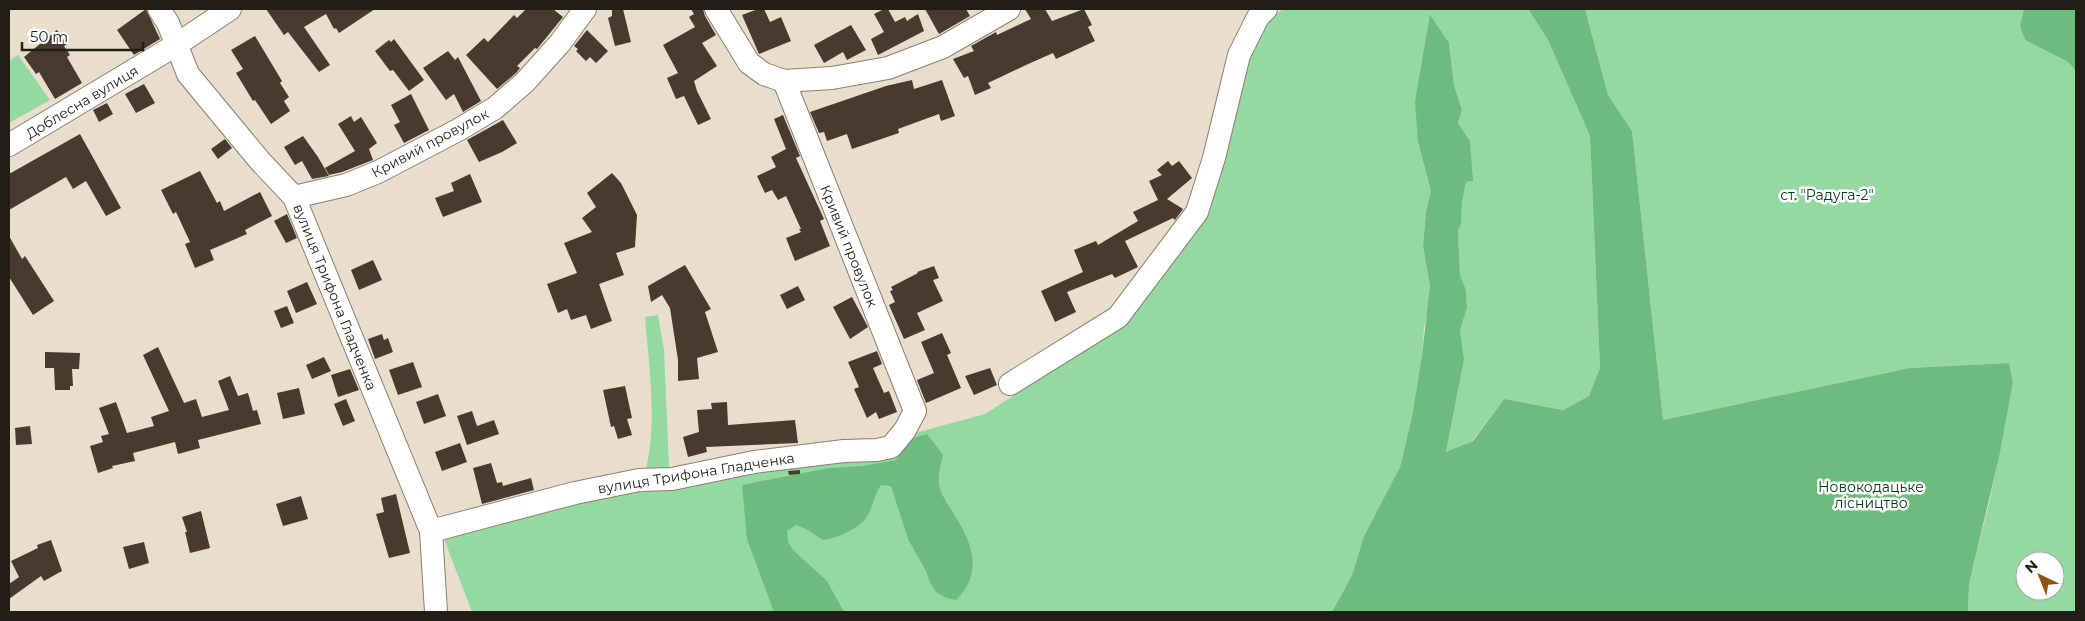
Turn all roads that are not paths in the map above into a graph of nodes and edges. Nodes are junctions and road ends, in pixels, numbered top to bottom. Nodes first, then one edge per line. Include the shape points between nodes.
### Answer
1 (159, 9) edge
2 (230, 9) edge
3 (585, 9) edge
4 (716, 9) edge
5 (1010, 9) edge
6 (1266, 9) edge
7 (176, 45) junction
8 (784, 81) junction
9 (9, 146) edge
10 (294, 197) junction
11 (1010, 384) dead end
12 (915, 410) joint
13 (431, 531) junction
14 (436, 612) edge

1 - 7 street, вулиця Трифона Гладченка
2 - 7 street, Доблесна вулиця
3 - 10 street, Кривий провулок via 525,82 495,108 378,172
4 - 8 street via 749,63 764,74
5 - 8 street via 943,47 888,68 832,78
6 - 11 street via 1258,17 1239,55 1197,212 1118,317
7 - 9 street, Доблесна вулиця
7 - 10 street, вулиця Трифона Гладченка via 188,74 260,162
8 - 12 street, Кривий провулок
10 - 13 street, вулиця Трифона Гладченка
12 - 13 street, вулиця Трифона Гладченка via 891,447 754,462 672,479 639,480 575,493
13 - 14 street, вулиця Трифона Гладченка

